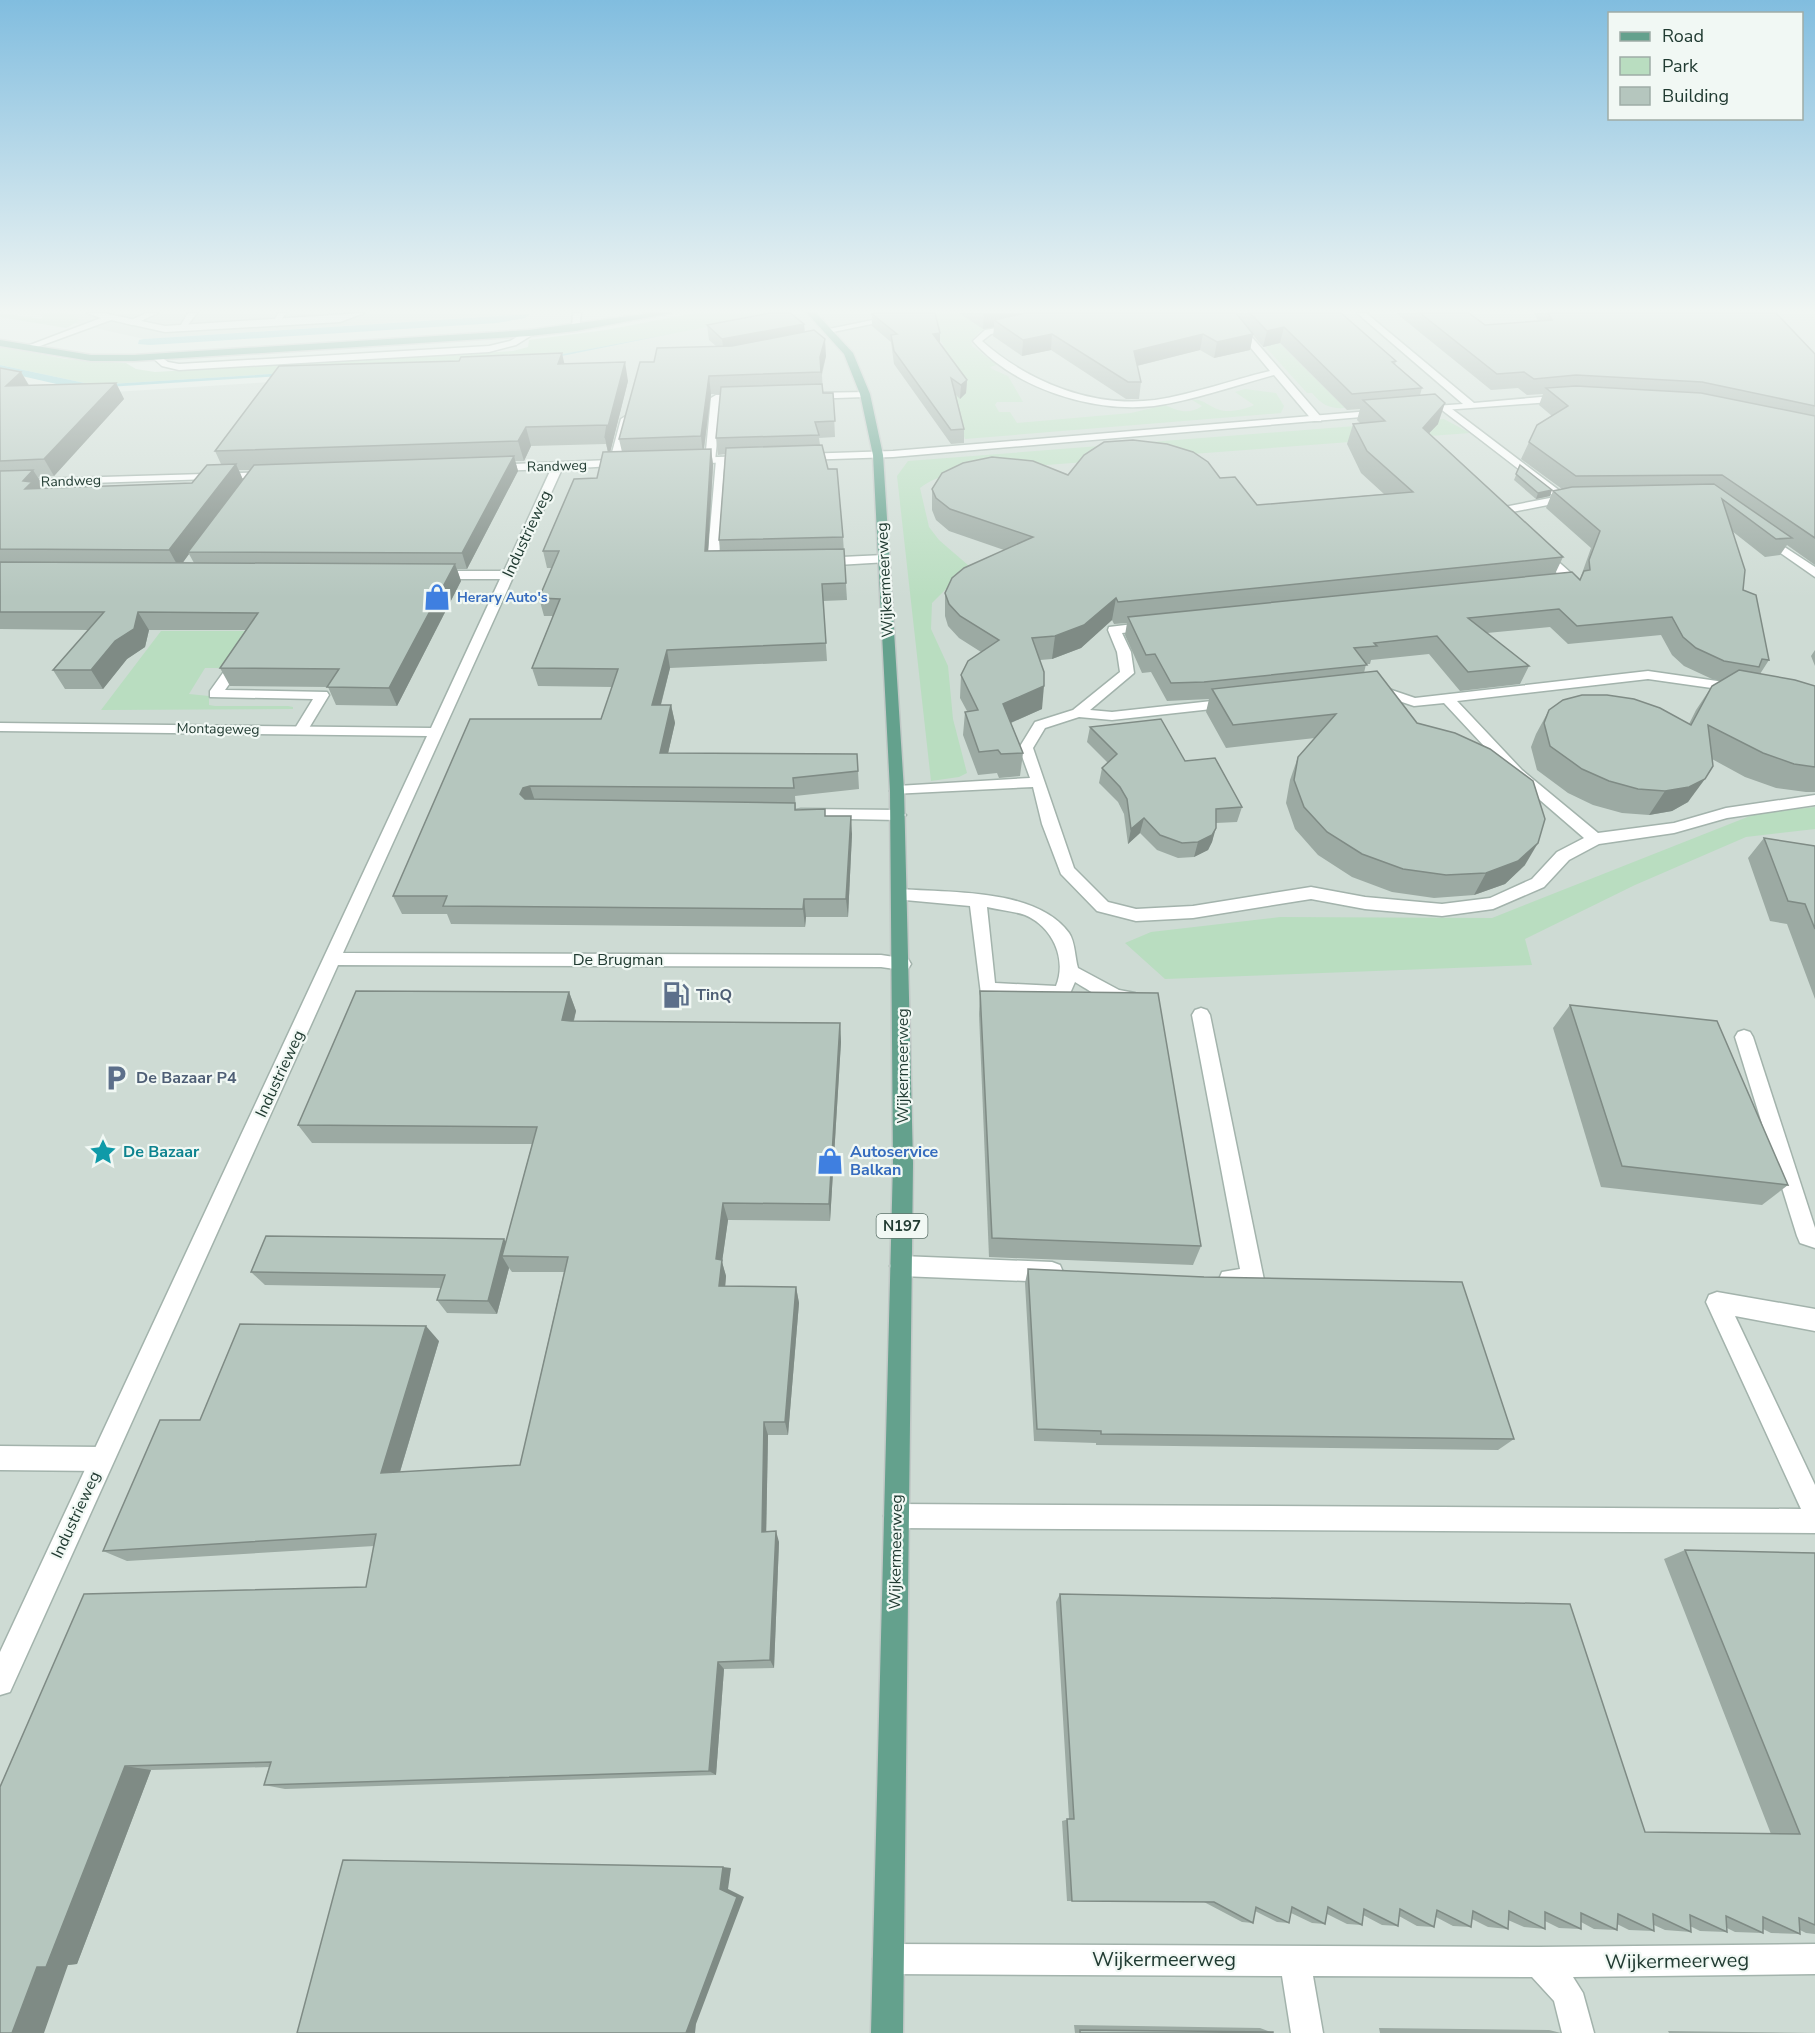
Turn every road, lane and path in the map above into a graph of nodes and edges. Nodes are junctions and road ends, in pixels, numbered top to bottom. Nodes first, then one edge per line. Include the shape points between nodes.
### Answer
1 (629, 408) edge
2 (716, 408) edge
3 (868, 408) edge
4 (1307, 408) edge
5 (1445, 408) joint
6 (1410, 411) edge
7 (1399, 412) edge
8 (1317, 419) junction
9 (878, 455) junction
10 (788, 458) edge
11 (765, 459) edge
12 (715, 460) junction
13 (678, 462) edge
14 (635, 463) edge
15 (614, 464) junction
16 (558, 466) junction
17 (477, 468) edge
18 (280, 473) edge
19 (0, 483) edge
20 (1515, 527) edge
21 (1752, 528) edge
22 (1532, 543) edge
23 (884, 559) junction
24 (806, 562) edge
25 (736, 563) edge
26 (1815, 573) edge
27 (423, 575) edge
28 (507, 575) junction
29 (1551, 585) edge
30 (1162, 625) edge
31 (248, 648) edge
32 (1365, 689) edge
33 (1749, 689) edge
34 (1447, 698) junction
35 (1250, 701) edge
36 (1078, 713) junction
37 (0, 727) edge
38 (301, 730) junction
39 (436, 732) junction
40 (1039, 781) junction
41 (897, 790) junction
42 (1815, 800) edge
43 (786, 814) edge
44 (898, 815) junction
45 (1595, 839) junction
46 (900, 895) junction
47 (978, 900) junction
48 (333, 958) junction
49 (902, 964) junction
50 (1070, 972) junction
51 (1133, 998) edge
52 (1201, 1015) dead end
53 (1744, 1037) dead end
54 (1815, 1238) edge
55 (901, 1266) junction
56 (1076, 1273) edge
57 (1206, 1278) edge
58 (1815, 1320) edge
59 (0, 1458) edge
60 (102, 1459) junction
61 (1815, 1512) edge
62 (896, 1516) junction
63 (1815, 1521) edge
64 (0, 1682) edge
65 (888, 1959) junction
66 (1815, 1959) edge
67 (1295, 1960) junction
68 (1539, 1962) junction
69 (887, 2033) edge
70 (1307, 2033) edge
71 (1578, 2033) edge

1 - 15 street
2 - 12 street
3 - 9 main road, Wijkermeerweg / N197
4 - 8 street
5 - 6 street
5 - 20 street via 1570,499 1498,511
7 - 8 street
8 - 9 street
9 - 10 street
9 - 23 main road, Wijkermeerweg / N197
11 - 12 street
12 - 13 street
12 - 25 street via 713,564
14 - 15 street, Randweg
15 - 16 street, Randweg
16 - 17 street, Randweg
16 - 28 street, Industrieweg
18 - 19 street, Randweg via 254,478
21 - 26 street
22 - 29 street via 1575,583
23 - 24 street
23 - 41 main road, Wijkermeerweg / N197
27 - 28 street
28 - 39 street, Industrieweg
30 - 36 street via 1114,630 1124,652 1127,673
31 - 38 street via 215,694 322,695
32 - 34 street via 1377,687 1414,702
33 - 34 street via 1648,675
34 - 45 street via 1492,751 1558,812
35 - 36 street via 1112,716
36 - 40 street via 1040,725 1026,748
37 - 38 street, Montageweg
38 - 39 street, Montageweg
39 - 48 street, Industrieweg
40 - 41 street
40 - 45 street via 1066,870 1102,907 1136,915 1193,912 1311,893 1442,910 1493,903 1538,883 1563,856
41 - 44 main road, Wijkermeerweg / N197
42 - 45 street
43 - 44 street
44 - 46 main road, Wijkermeerweg / N197
46 - 47 street
46 - 49 main road, Wijkermeerweg / N197
47 - 50 street via 1031,910 1062,936
47 - 50 street via 987,988 1062,993
48 - 49 street, De Brugman
48 - 60 street, Industrieweg
49 - 55 main road, Wijkermeerweg / N197
50 - 51 street via 1116,996
52 - 57 street via 1253,1280
53 - 54 street via 1807,1236
55 - 56 street
55 - 62 main road, Wijkermeerweg / N197
58 - 61 street via 1717,1302
59 - 60 street
60 - 64 street, Industrieweg
62 - 63 street
62 - 65 main road, Wijkermeerweg / N197
65 - 67 street, Wijkermeerweg
65 - 69 main road, Wijkermeerweg / N197
66 - 68 street, Wijkermeerweg
67 - 68 street, Wijkermeerweg
67 - 70 street
68 - 71 street via 1567,1993

